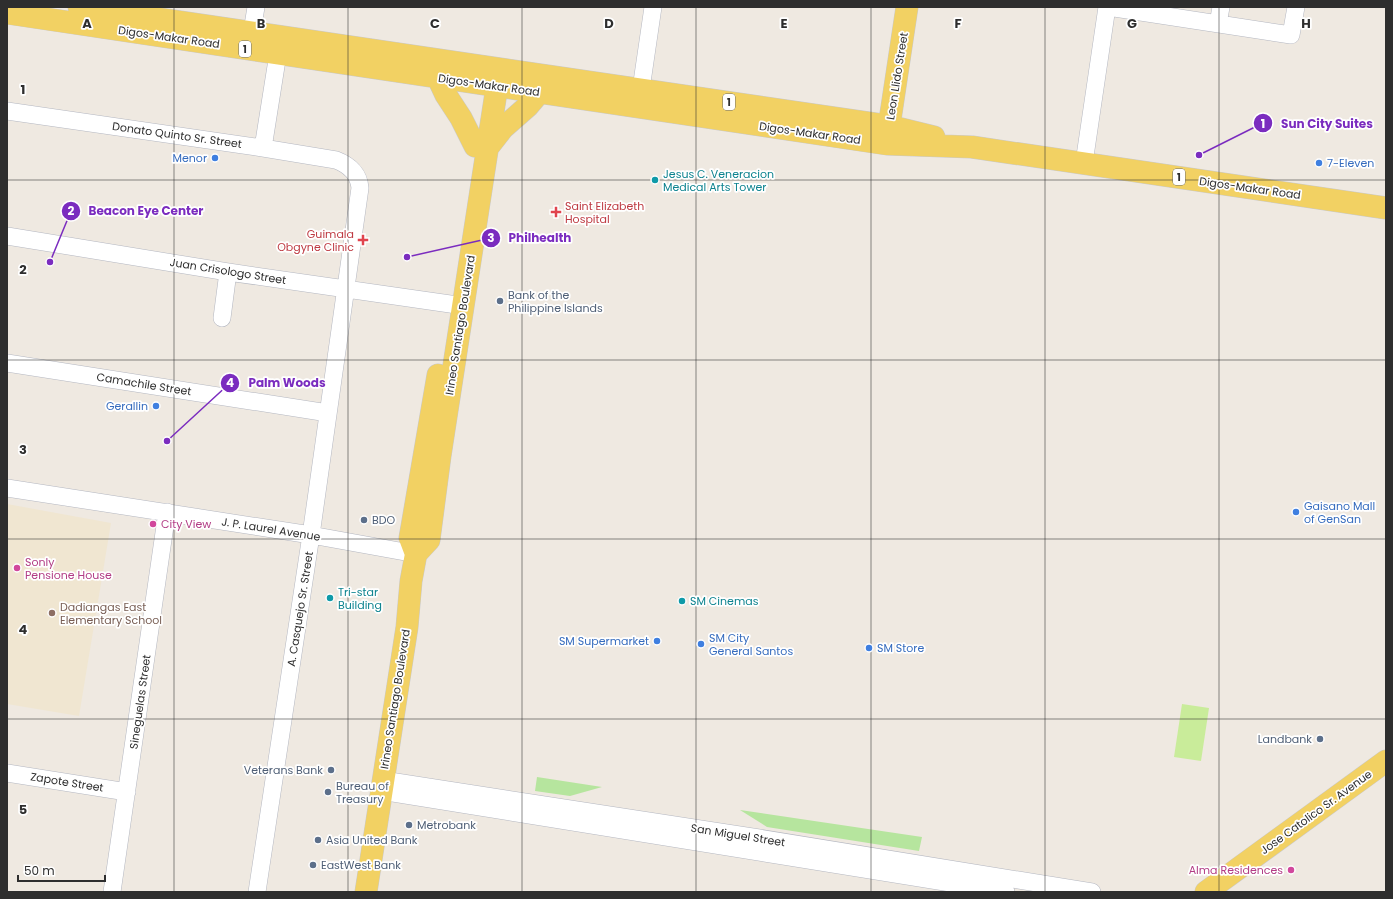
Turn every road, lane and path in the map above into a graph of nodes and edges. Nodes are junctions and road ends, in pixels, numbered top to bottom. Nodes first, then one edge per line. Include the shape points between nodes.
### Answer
1 (79, 7) edge
2 (256, 7) edge
3 (653, 7) edge
4 (907, 7) edge
5 (1108, 7) edge
6 (1221, 7) edge
7 (1296, 7) edge
8 (1133, 9) edge
9 (7, 13) edge
10 (1218, 24) junction
11 (250, 41) junction
12 (279, 45) junction
13 (491, 76) junction
14 (438, 78) junction
15 (641, 89) junction
16 (539, 93) junction
17 (7, 111) edge
18 (888, 135) junction
19 (481, 147) junction
20 (263, 148) junction
21 (1084, 163) junction
22 (345, 164) joint
23 (1386, 208) edge
24 (7, 236) edge
25 (228, 272) junction
26 (346, 288) junction
27 (457, 305) junction
28 (222, 318) dead end
29 (7, 363) edge
30 (328, 413) junction
31 (7, 488) edge
32 (167, 512) junction
33 (311, 534) junction
34 (416, 554) junction
35 (1386, 761) edge
36 (7, 773) edge
37 (1386, 776) edge
38 (382, 787) junction
39 (127, 792) junction
40 (112, 892) edge
41 (257, 892) edge
42 (366, 892) edge
43 (1006, 892) edge
44 (1092, 892) edge
45 (1206, 892) edge
46 (1224, 892) edge

1 - 11 main road, Digos-Makar Road / 1
2 - 11 street
3 - 15 street
4 - 18 main road, Leon Llido Street
5 - 8 street
5 - 21 street
6 - 10 street
7 - 10 street via 1292,35
8 - 10 street
9 - 11 main road, Digos-Makar Road / 1
11 - 12 main road, Digos-Makar Road / 1
12 - 13 main road, Digos-Makar Road / 1
12 - 14 main road, Digos-Makar Road / 1
12 - 20 street
13 - 14 main road, Digos-Makar Road / 1
13 - 15 main road, Digos-Makar Road / 1
13 - 16 main road, Digos-Makar Road / 1
13 - 19 main road, Irineo Santiago Boulevard
14 - 19 main road via 446,95
15 - 18 main road, Digos-Makar Road / 1
16 - 18 main road, Digos-Makar Road / 1
16 - 19 main road via 528,106
17 - 20 street, Donato Quinto Sr. Street
18 - 21 main road, Digos-Makar Road / 1
19 - 27 main road, Irineo Santiago Boulevard
20 - 22 street, Donato Quinto Sr. Street via 336,160
21 - 23 main road, Digos-Makar Road / 1
22 - 26 street, A. Casquejo Sr. Street via 360,180
24 - 25 street, Juan Crisologo Street
25 - 26 street, Juan Crisologo Street
25 - 28 street
26 - 27 street, Juan Crisologo Street
26 - 30 street, A. Casquejo Sr. Street
27 - 34 main road, Irineo Santiago Boulevard via 429,540
29 - 30 street, Camachile Street
30 - 33 street, A. Casquejo Sr. Street
31 - 32 street, J. P. Laurel Avenue
32 - 33 street, J. P. Laurel Avenue
32 - 39 street, Sineguelas Street
33 - 34 street, J. P. Laurel Avenue
33 - 41 street, A. Casquejo Sr. Street
34 - 38 main road, Irineo Santiago Boulevard
35 - 45 main road, Jose Catolico Sr. Avenue
36 - 39 street, Zapote Street
37 - 46 main road, Jose Catolico Sr. Avenue
38 - 42 main road, Irineo Santiago Boulevard
38 - 43 street, San Miguel Street via 394,794
38 - 44 street, San Miguel Street via 759,838
39 - 40 street, Sineguelas Street

